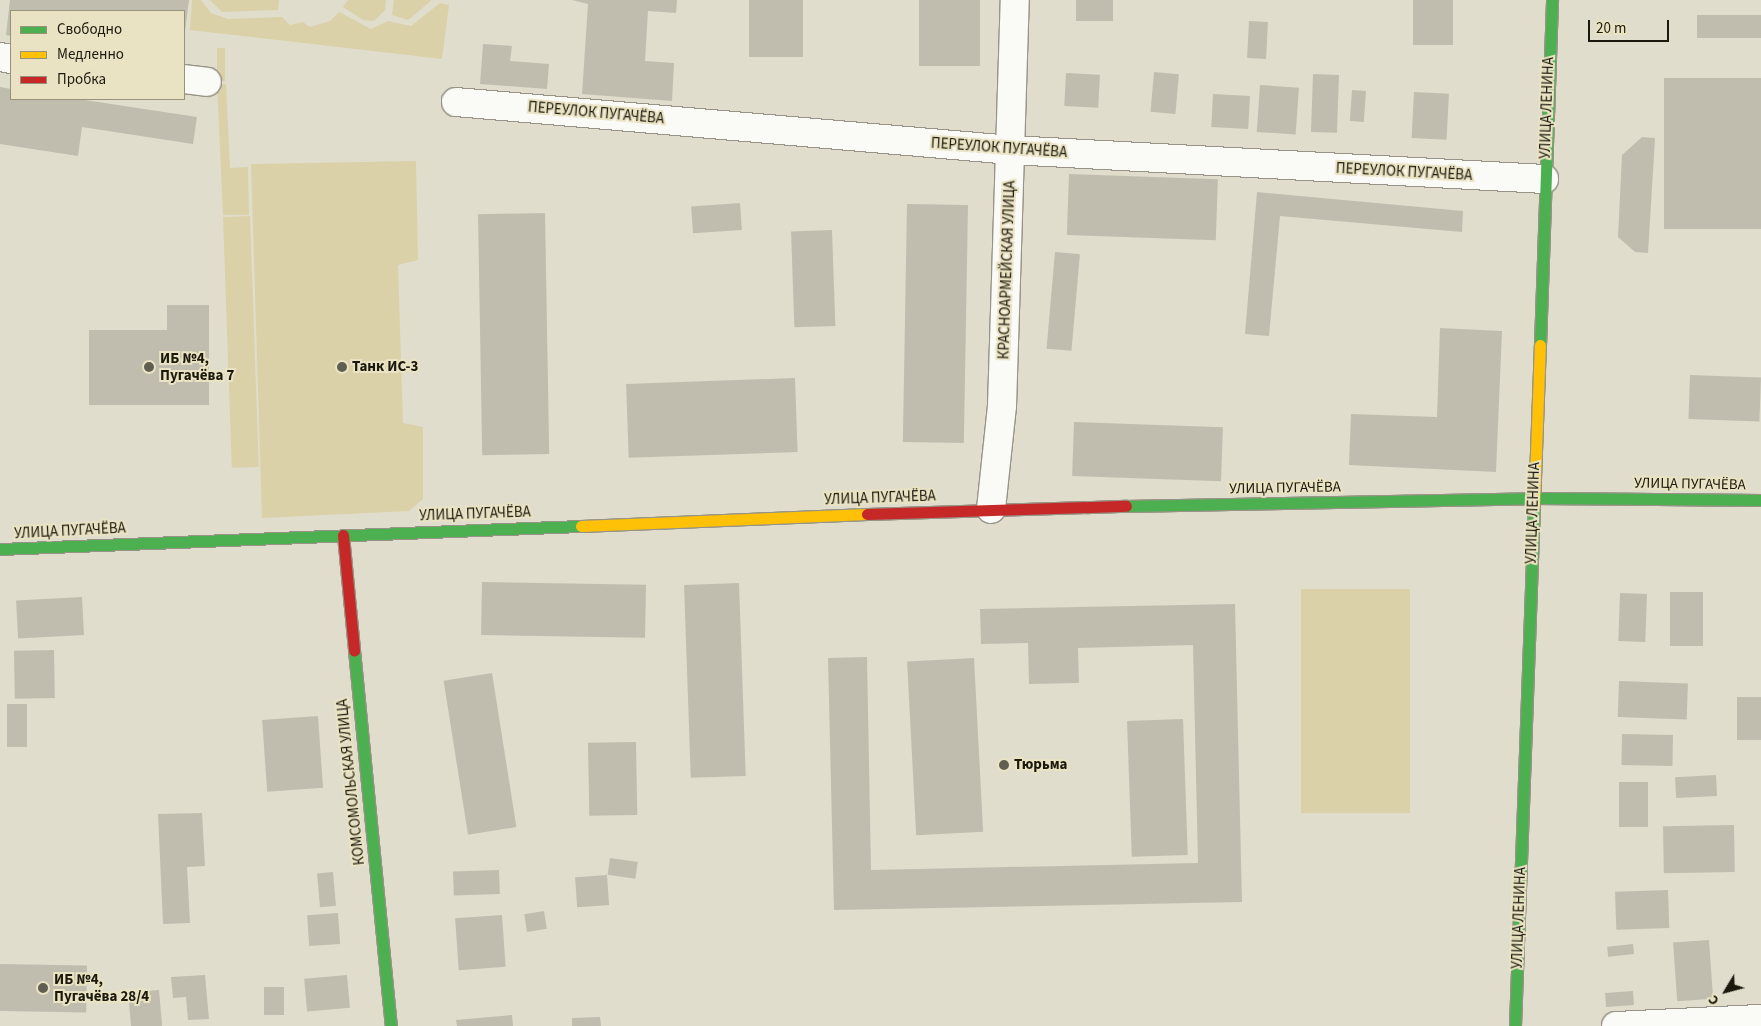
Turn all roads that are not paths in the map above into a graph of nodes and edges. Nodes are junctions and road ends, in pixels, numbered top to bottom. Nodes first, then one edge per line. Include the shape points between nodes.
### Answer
1 (1015, 0) edge
2 (1552, 0) edge
3 (456, 102) dead end
4 (1011, 150) junction
5 (1544, 180) junction
6 (1534, 498) junction
7 (1761, 500) edge
8 (991, 509) junction
9 (344, 535) junction
10 (0, 549) edge
11 (1761, 1019) edge
12 (391, 1026) edge
13 (1515, 1026) edge
14 (1616, 1026) edge

1 - 4 street, КРАСНОАРМЕЙСКАЯ УЛИЦА
2 - 5 main road, УЛИЦА ЛЕНИНА
3 - 4 street, ПЕРЕУЛОК ПУГАЧЁВА
4 - 5 street, ПЕРЕУЛОК ПУГАЧЁВА
4 - 8 street, КРАСНОАРМЕЙСКАЯ УЛИЦА via 1002,406
5 - 6 main road, УЛИЦА ЛЕНИНА
6 - 7 main road, УЛИЦА ПУГАЧЁВА
6 - 8 main road, УЛИЦА ПУГАЧЁВА
6 - 13 main road, УЛИЦА ЛЕНИНА
8 - 9 main road, УЛИЦА ПУГАЧЁВА
9 - 10 main road, УЛИЦА ПУГАЧЁВА
9 - 12 main road, КОМСОМОЛЬСКАЯ УЛИЦА
11 - 14 street

